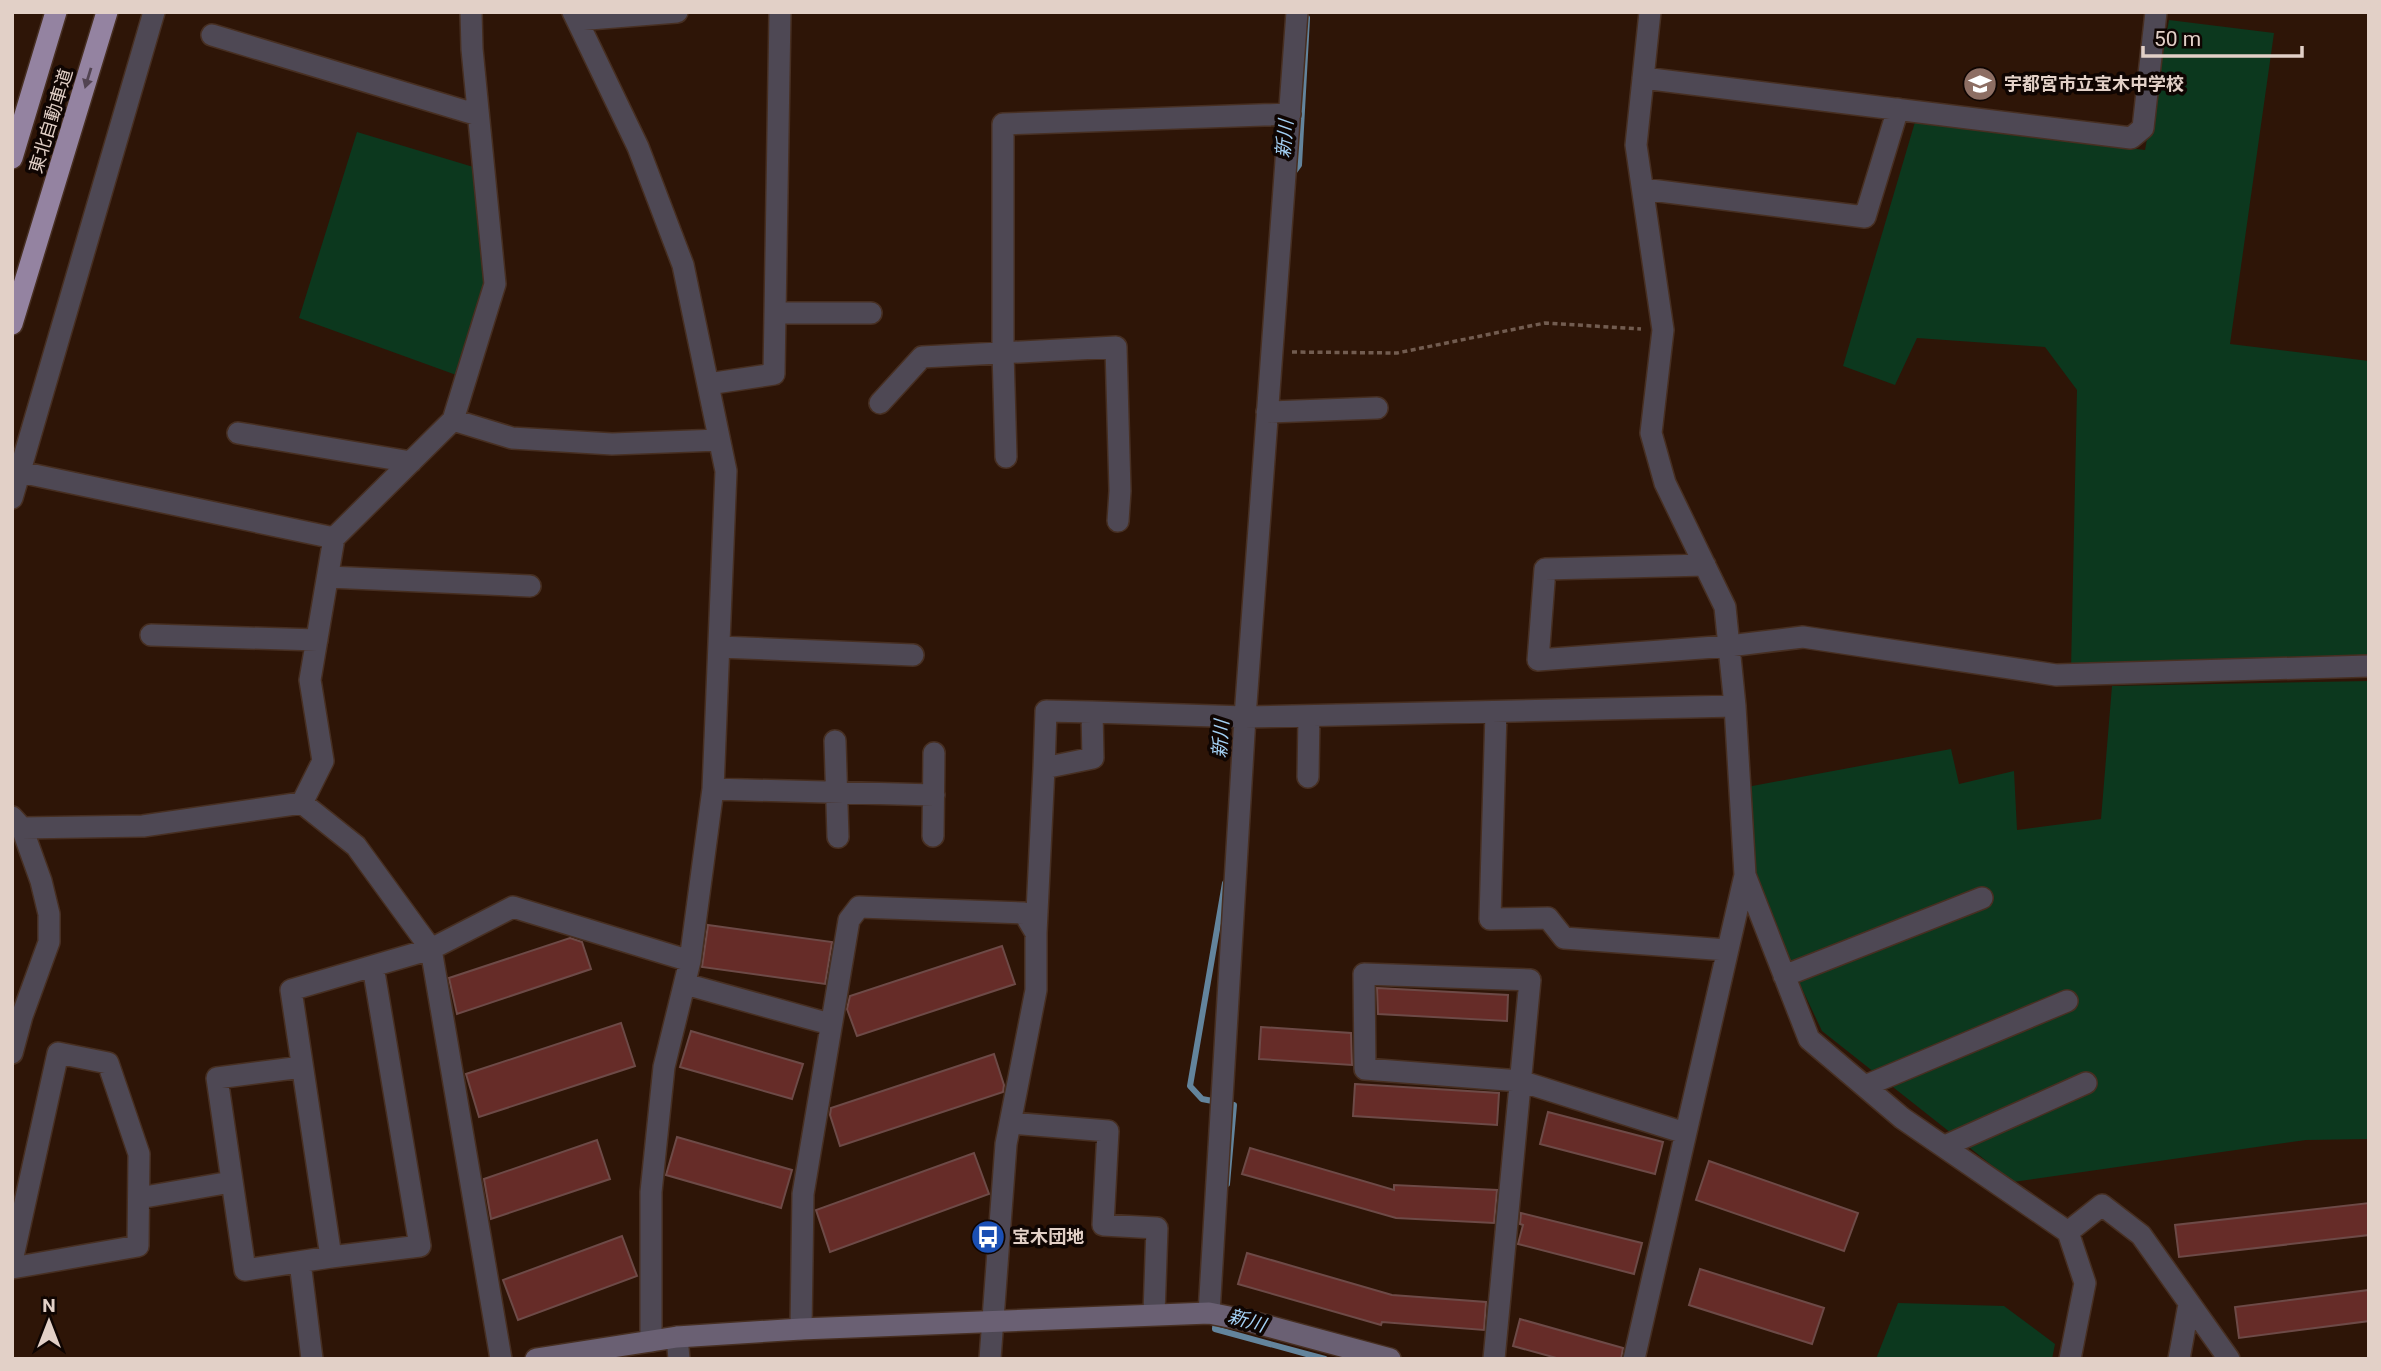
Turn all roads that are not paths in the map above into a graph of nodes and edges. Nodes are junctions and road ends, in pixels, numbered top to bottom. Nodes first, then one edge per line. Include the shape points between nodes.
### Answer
1 (56, 12) edge
2 (107, 12) edge
3 (154, 12) edge
4 (471, 12) edge
5 (677, 12) edge
6 (780, 12) edge
7 (1297, 12) edge
8 (1650, 12) edge
9 (2156, 12) edge
10 (575, 16) edge
11 (212, 35) dead end
12 (1643, 78) junction
13 (1898, 109) junction
14 (1290, 114) junction
15 (478, 115) junction
16 (12, 158) edge
17 (1643, 189) junction
18 (775, 313) junction
19 (871, 313) dead end
20 (12, 324) edge
21 (1003, 352) junction
22 (708, 384) junction
23 (880, 403) dead end
24 (1377, 408) dead end
25 (1267, 412) junction
26 (453, 420) junction
27 (238, 433) dead end
28 (719, 440) junction
29 (1006, 457) dead end
30 (411, 462) junction
31 (20, 472) junction
32 (12, 498) edge
33 (1118, 521) dead end
34 (334, 538) junction
35 (1705, 565) junction
36 (328, 577) junction
37 (530, 586) dead end
38 (151, 635) dead end
39 (317, 640) junction
40 (1729, 646) junction
41 (719, 648) junction
42 (913, 655) dead end
43 (2369, 666) edge
44 (1735, 706) junction
45 (1092, 712) junction
46 (1496, 712) junction
47 (1309, 716) junction
48 (1245, 717) junction
49 (835, 741) dead end
50 (934, 753) dead end
51 (1044, 768) junction
52 (1308, 777) dead end
53 (713, 789) junction
54 (837, 793) junction
55 (934, 795) junction
56 (302, 803) junction
57 (17, 822) edge
58 (933, 836) dead end
59 (838, 837) dead end
60 (1745, 875) junction
61 (1982, 898) dead end
62 (1036, 933) junction
63 (431, 949) junction
64 (1727, 950) junction
65 (690, 961) junction
66 (373, 966) junction
67 (1784, 976) junction
68 (685, 984) junction
69 (2067, 1001) dead end
70 (830, 1024) junction
71 (12, 1053) edge
72 (302, 1067) junction
73 (1520, 1081) junction
74 (2086, 1083) dead end
75 (1865, 1086) junction
76 (1011, 1123) junction
77 (1685, 1133) junction
78 (1945, 1146) junction
79 (231, 1182) junction
80 (139, 1198) junction
81 (2068, 1232) junction
82 (331, 1257) junction
83 (12, 1261) edge
84 (300, 1262) junction
85 (12, 1268) edge
86 (2189, 1304) junction
87 (1209, 1312) junction
88 (1154, 1314) junction
89 (993, 1320) junction
90 (800, 1329) junction
91 (677, 1337) junction
92 (651, 1341) junction
93 (312, 1359) edge
94 (501, 1359) edge
95 (536, 1359) edge
96 (679, 1359) edge
97 (990, 1359) edge
98 (1390, 1359) edge
99 (1494, 1359) edge
100 (1634, 1359) edge
101 (2070, 1359) edge
102 (2179, 1359) edge
103 (2230, 1359) edge

1 - 16 highway, 東北自動車道
2 -> 20 highway, 東北自動車道
3 - 31 street
4 - 15 street
5 - 10 street
6 - 18 street
7 - 14 street
8 - 12 street
9 - 13 street via 2143,128 2130,138
10 - 22 street via 638,147 683,265
11 - 15 street
12 - 13 street
12 - 17 street via 1636,145
13 - 17 street via 1866,217
14 - 21 street via 1003,124
14 - 25 street
15 - 26 street via 495,284
17 - 35 street via 1663,331 1651,433 1665,483
18 - 19 street
18 - 22 street via 774,374
21 - 23 street via 922,358
21 - 29 street
21 - 33 street via 1116,347
22 - 28 street
24 - 25 street
25 - 48 street
26 - 28 street via 512,438 612,444
26 - 30 street
27 - 30 street
28 - 41 street via 726,471
30 - 34 street
31 - 32 street
31 - 34 street
34 - 36 street
35 - 40 street via 1725,607
35 - 40 street via 1545,569 1538,660
36 - 37 street
36 - 39 street
38 - 39 street
39 - 56 street via 310,680 323,761
40 - 43 street via 1803,637 2056,676
40 - 44 street
41 - 42 street
41 - 53 street
44 - 46 street
44 - 60 street
45 - 48 street
45 - 51 street via 1093,758
45 - 51 street via 1046,710
46 - 47 street
46 - 64 street via 1490,919 1548,918 1564,938
47 - 48 street
47 - 52 street
48 - 87 street
49 - 54 street
50 - 55 street
51 - 62 street
53 - 54 street
53 - 65 street
54 - 55 street
54 - 59 street
55 - 58 street
56 - 57 street via 143,827
56 - 63 street via 356,846
57 - 71 street via 41,881 50,914 50,942
60 - 64 street
60 - 67 street
61 - 67 street
62 - 70 street via 1024,913 859,907 849,920
62 - 76 street via 1036,990
63 - 65 street via 513,907
63 - 66 street
63 - 94 street
64 - 77 street
65 - 68 street
66 - 72 street via 290,990
66 - 82 street via 420,1246
67 - 75 street via 1809,1039
68 - 70 street
68 - 92 street via 664,1067 651,1192
69 - 75 street
70 - 90 street via 803,1194
72 - 79 street via 217,1078
72 - 82 street
73 - 73 street via 1530,980 1364,974 1366,1069
73 - 77 street
73 - 99 street
74 - 78 street
75 - 78 street
76 - 88 street via 1108,1131 1103,1225 1157,1228
76 - 89 street
77 - 100 street
78 - 81 street
79 - 80 street
79 - 84 street via 245,1270
80 - 83 street via 139,1154 108,1063 58,1053
80 - 85 street via 138,1246
81 - 86 street via 2102,1205 2141,1235
81 - 101 street via 2085,1283
82 - 84 street
84 - 93 street
86 - 102 street
86 - 103 street
87 - 88 street
87 - 98 street
88 - 89 street
89 - 90 street
89 - 97 street
90 - 91 street
91 - 92 street
91 - 96 street
92 - 95 street

